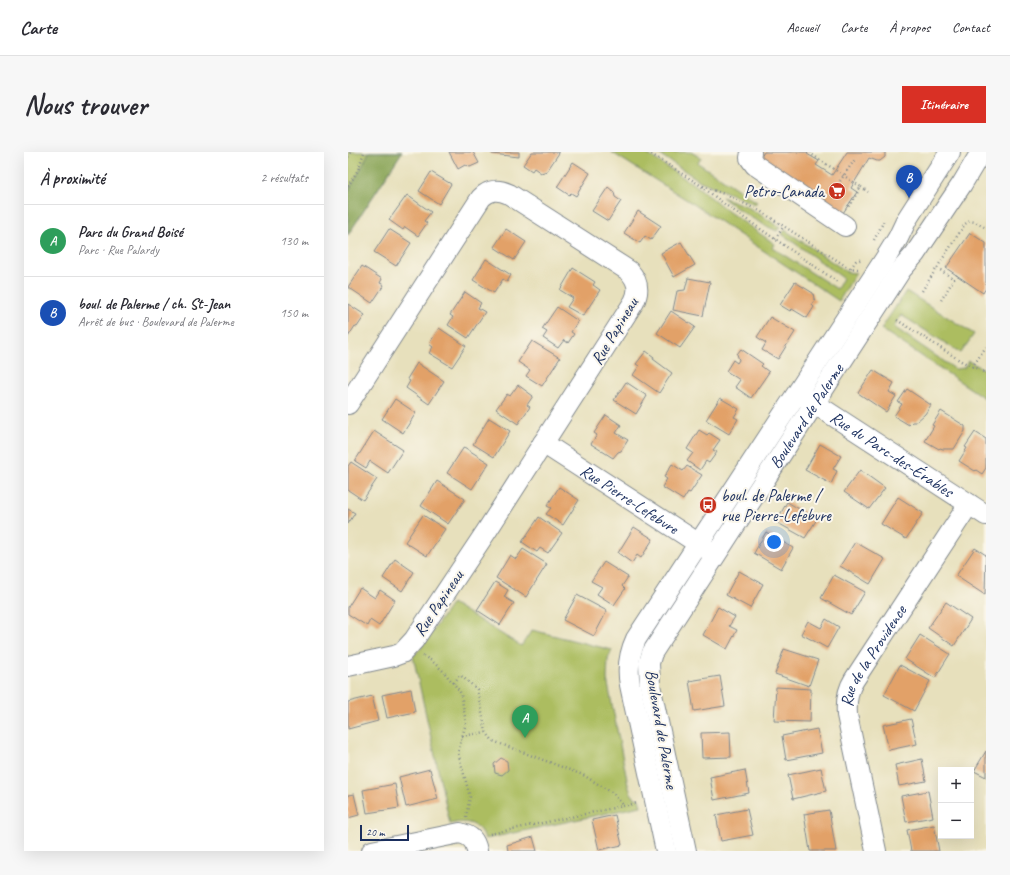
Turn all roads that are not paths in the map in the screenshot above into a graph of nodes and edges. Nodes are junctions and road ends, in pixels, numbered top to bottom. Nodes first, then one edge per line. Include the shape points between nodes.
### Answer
1 (751, 152) edge
2 (950, 152) edge
3 (981, 152) edge
4 (845, 218) road end
5 (893, 265) junction
6 (798, 393) junction
7 (348, 404) edge
8 (814, 404) junction
9 (543, 443) junction
10 (969, 504) junction
11 (986, 515) edge
12 (699, 543) junction
13 (715, 554) junction
14 (348, 666) edge
15 (471, 837) edge
16 (372, 851) edge
17 (666, 851) edge
18 (686, 851) edge
19 (876, 851) edge

1 - 4 street via 750,158 755,165
2 - 5 street, Boulevard de Palerme via 907,219 898,238
3 - 5 street, Boulevard de Palerme via 915,254
5 - 6 street, Boulevard de Palerme
5 - 8 street, Boulevard de Palerme
6 - 8 street, Rue du Parc-des-Érables
6 - 12 street, Boulevard de Palerme
7 - 9 street, Rue Papineau via 481,198 486,193 498,190 509,194 629,271 637,281 638,295 634,302
8 - 10 street, Rue du Parc-des-Érables
8 - 13 street, Boulevard de Palerme
9 - 12 street, Rue Pierre-Lefebvre
9 - 14 street, Rue Papineau via 408,648 394,656
10 - 11 street, Rue du Parc-des-Érables
10 - 19 street, Rue de la Providence via 848,692 847,715
12 - 13 street, Rue Pierre-Lefebvre
12 - 17 street, Boulevard de Palerme via 636,639 630,656 628,674
13 - 18 street, Boulevard de Palerme via 658,642 649,663 650,685
15 - 16 street via 460,833 451,834

